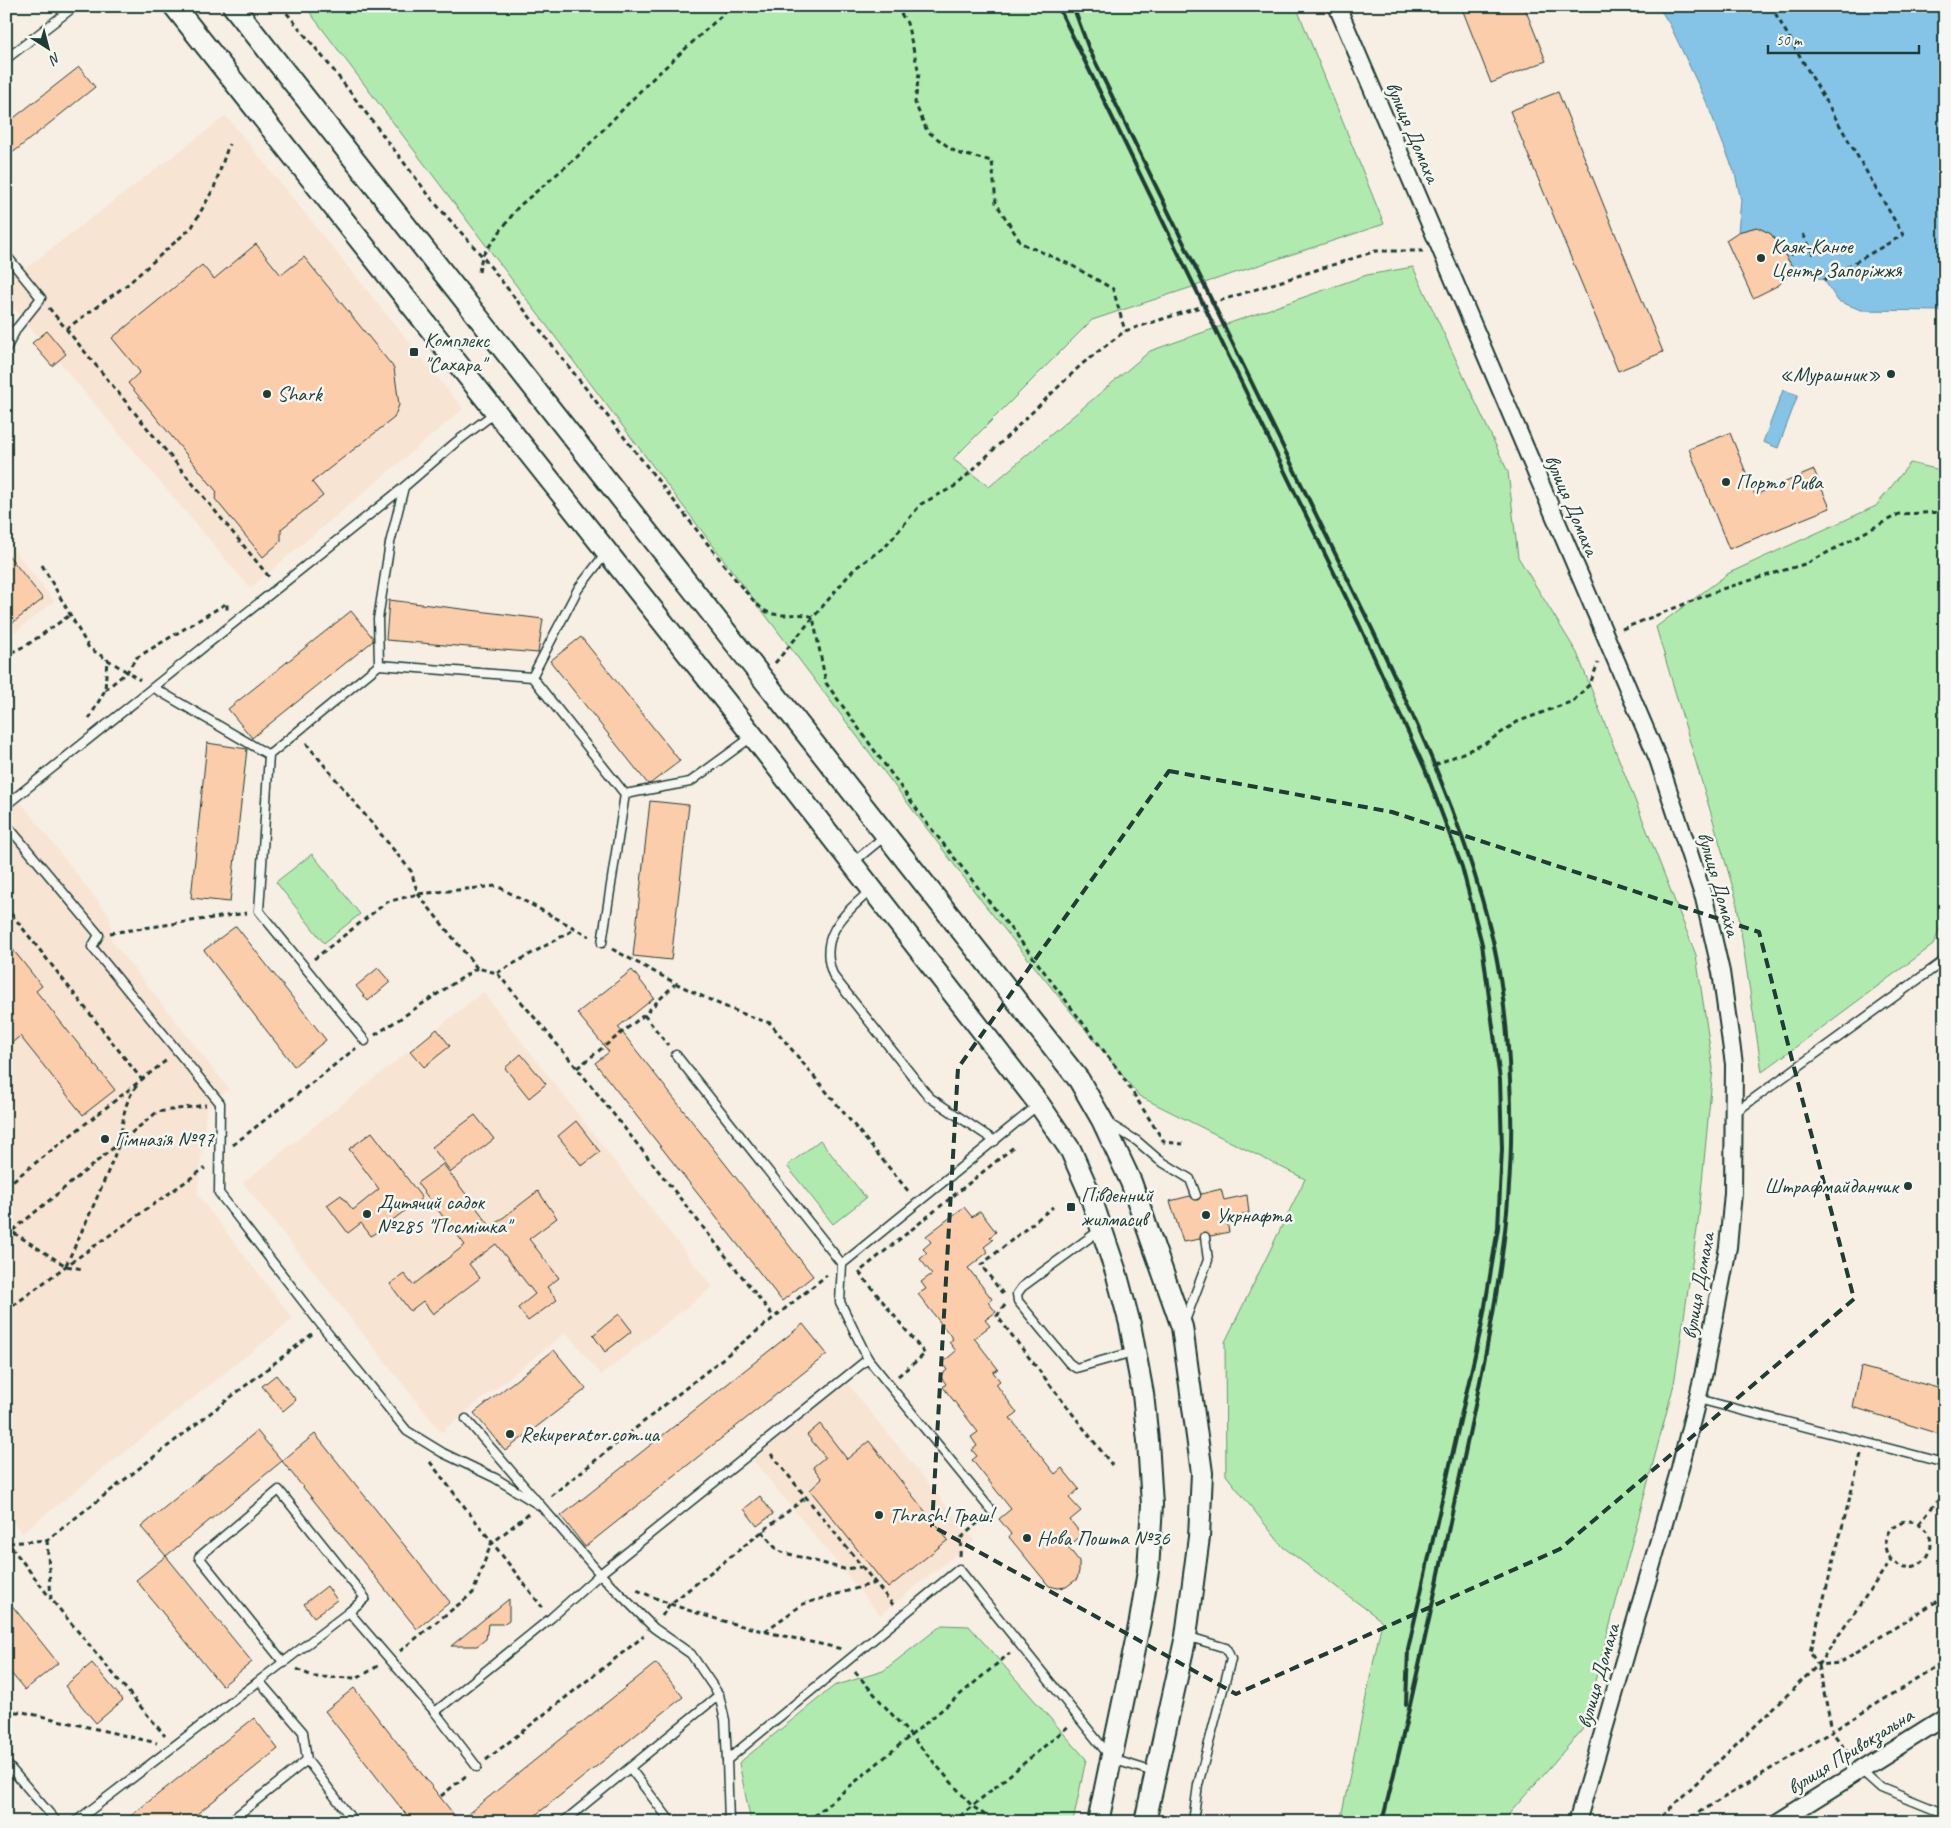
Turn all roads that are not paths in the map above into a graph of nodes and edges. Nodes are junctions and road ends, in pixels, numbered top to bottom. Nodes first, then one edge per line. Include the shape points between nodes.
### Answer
1 (76, 6) edge
2 (174, 6) edge
3 (233, 6) edge
4 (1336, 6) edge
5 (6, 59) edge
6 (6, 255) edge
7 (17, 328) junction
8 (6, 336) edge
9 (6, 349) edge
10 (496, 412) junction
11 (404, 487) junction
12 (607, 551) junction
13 (379, 665) junction
14 (532, 677) junction
15 (154, 688) junction
16 (753, 736) junction
17 (269, 755) junction
18 (625, 794) junction
19 (6, 805) edge
20 (6, 824) edge
21 (885, 836) junction
22 (852, 863) junction
23 (871, 890) junction
24 (602, 942) road end
25 (1945, 960) edge
26 (365, 1041) road end
27 (676, 1055) road end
28 (1039, 1104) junction
29 (1734, 1113) junction
30 (1102, 1120) junction
31 (995, 1141) junction
32 (1196, 1195) dead end
33 (1101, 1228) junction
34 (1206, 1237) dead end
35 (842, 1264) junction
36 (1182, 1327) junction
37 (1135, 1352) junction
38 (868, 1359) junction
39 (1698, 1399) junction
40 (466, 1420) dead end
41 (1945, 1463) edge
42 (539, 1505) junction
43 (991, 1510) road end
44 (600, 1574) junction
45 (349, 1612) junction
46 (1186, 1636) junction
47 (284, 1663) junction
48 (260, 1682) junction
49 (719, 1695) junction
50 (435, 1712) junction
51 (1945, 1717) edge
52 (1112, 1759) junction
53 (307, 1760) junction
54 (728, 1760) junction
55 (6, 1763) edge
56 (477, 1767) road end
57 (630, 1768) junction
58 (1860, 1769) junction
59 (1154, 1772) junction
60 (1945, 1814) edge
61 (57, 1822) edge
62 (75, 1822) edge
63 (229, 1822) edge
64 (354, 1822) edge
65 (563, 1822) edge
66 (671, 1822) edge
67 (729, 1822) edge
68 (1098, 1822) edge
69 (1145, 1822) edge
70 (1192, 1822) edge
71 (1577, 1822) edge
72 (1778, 1822) edge

1 - 5 lane
2 - 10 street
3 - 21 street
4 - 29 street, вулиця Домаха via 1658,759 1704,898 1721,972 1733,1055
6 - 7 lane via 41,298
7 - 8 lane
7 - 9 lane
10 - 11 lane
10 - 12 street
11 - 13 lane via 390,543 378,619
11 - 15 lane
12 - 14 lane via 578,590
12 - 16 street
13 - 14 lane
13 - 17 lane
14 - 18 lane
15 - 17 lane
15 - 19 lane
16 - 18 lane via 690,782
16 - 22 street
17 - 26 lane via 259,911
18 - 24 lane
20 - 42 lane via 99,934 92,947 220,1103 219,1193 322,1326 407,1431
21 - 22 lane
21 - 30 street via 1079,1080
22 - 23 street
23 - 28 street
23 - 31 lane via 835,926 830,940 830,966 834,977 929,1097
25 - 29 lane
27 - 35 lane
28 - 31 lane
28 - 33 street via 1070,1151
29 - 39 street, вулиця Домаха via 1733,1193 1728,1248
30 - 32 lane via 1190,1179
30 - 36 street via 1131,1182
31 - 35 lane
33 - 37 street via 1116,1272
33 - 37 lane via 1016,1294 1076,1368
34 - 36 lane via 1208,1260
35 - 38 lane via 840,1302
36 - 46 street via 1202,1473 1199,1537
37 - 52 street via 1143,1394 1152,1505 1148,1572
38 - 43 lane
38 - 44 lane
39 - 41 lane
39 - 71 street, вулиця Домаха
40 - 42 lane
42 - 44 lane
44 - 49 lane via 654,1628 691,1654
44 - 50 lane
45 - 47 lane
45 - 47 lane via 365,1598 279,1490 199,1557
45 - 50 lane
46 - 59 street
46 - 70 lane via 1226,1648 1232,1659 1198,1785
47 - 48 lane
48 - 53 lane via 303,1732
48 - 62 lane
49 - 54 lane via 725,1720
49 - 57 lane
50 - 56 lane
51 - 58 street, вулиця Привокзальна
52 - 54 lane via 959,1569
52 - 59 lane
52 - 68 street
53 - 63 lane
53 - 64 lane
54 - 67 lane
55 - 61 lane
57 - 65 lane
57 - 66 lane
58 - 60 lane via 1881,1788
58 - 72 street, вулиця Привокзальна
59 - 69 street

